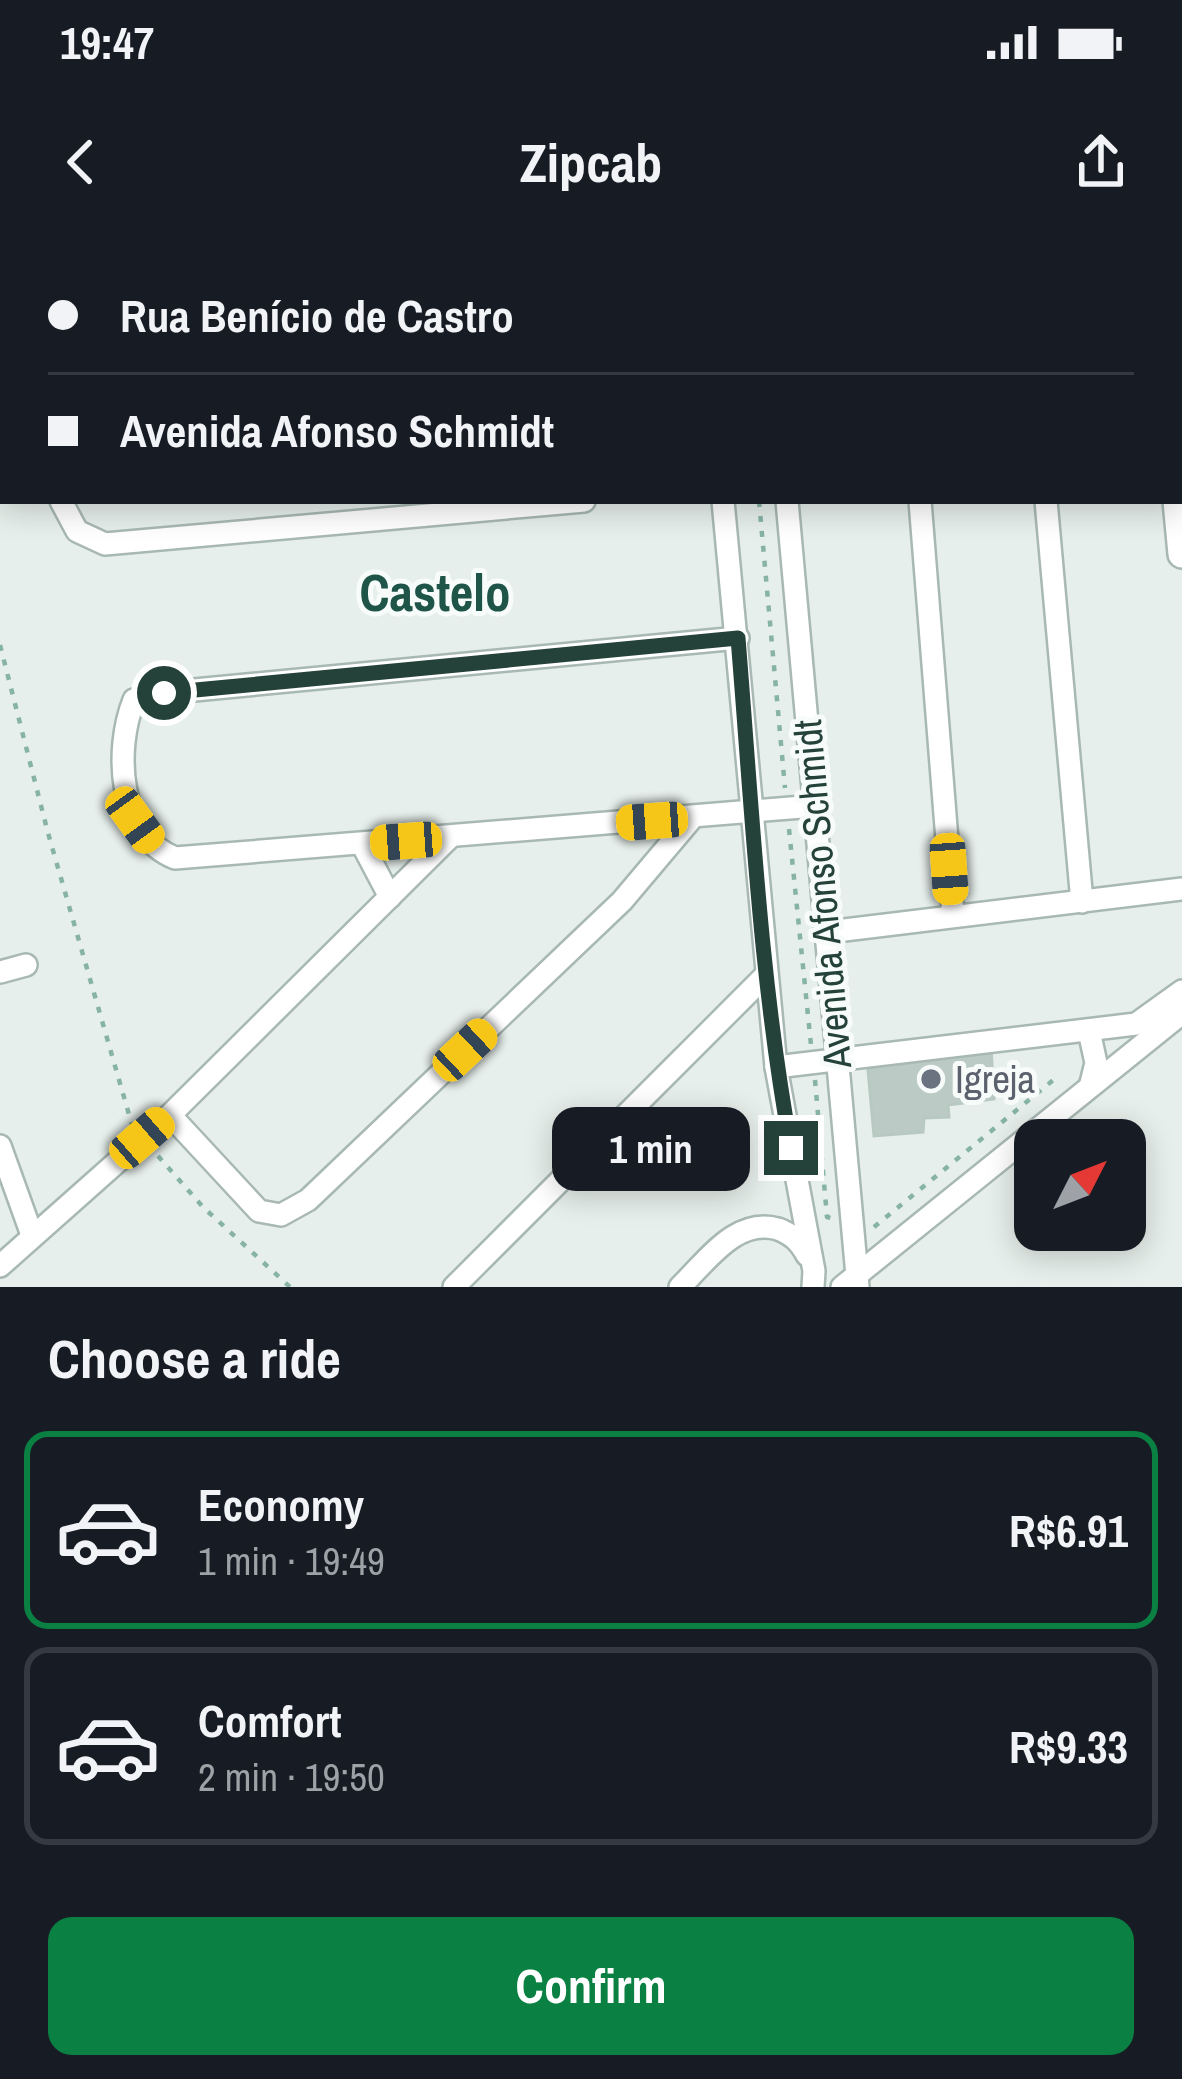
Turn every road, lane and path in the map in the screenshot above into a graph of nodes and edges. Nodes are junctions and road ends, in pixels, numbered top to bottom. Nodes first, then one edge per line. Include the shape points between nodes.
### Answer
1 (63, 504) edge
2 (551, 504) edge
3 (723, 504) edge
4 (787, 504) edge
5 (920, 504) edge
6 (1046, 504) edge
7 (1177, 504) edge
8 (1182, 554) edge
9 (738, 638) junction
10 (0, 645) edge
11 (815, 806) junction
12 (752, 812) junction
13 (692, 818) junction
14 (450, 837) junction
15 (362, 844) junction
16 (1182, 889) edge
17 (390, 897) junction
18 (1082, 902) junction
19 (953, 915) junction
20 (828, 932) junction
21 (26, 965) dead end
22 (0, 972) edge
23 (766, 975) junction
24 (1182, 991) edge
25 (1182, 1013) edge
26 (1089, 1031) junction
27 (835, 1059) junction
28 (776, 1066) junction
29 (1091, 1084) junction
30 (170, 1115) junction
31 (142, 1138) junction
32 (0, 1146) edge
33 (32, 1234) junction
34 (0, 1266) edge
35 (813, 1279) edge
36 (853, 1282) edge
37 (290, 1287) edge
38 (454, 1287) edge
39 (680, 1287) edge

1 - 2 street via 77,531 105,544
3 - 9 street, Avenida Afonso Schmidt
4 - 11 street, Avenida Afonso Schmidt
5 - 19 street
6 - 18 street
7 - 8 street
9 - 12 street, Avenida Afonso Schmidt
9 - 15 street via 134,700 122,730 125,784 135,820 156,850 175,858
10 - 31 path via 132,1127
11 - 12 street
11 - 20 street, Avenida Afonso Schmidt
12 - 13 street
12 - 23 street, Avenida Afonso Schmidt
13 - 14 street
13 - 30 street via 622,901 308,1200 281,1215 259,1211
14 - 15 street
14 - 17 street
15 - 17 street
16 - 18 street
17 - 30 street
18 - 19 street
19 - 20 street
20 - 27 street, Avenida Afonso Schmidt
21 - 22 street
23 - 28 street, Avenida Afonso Schmidt
23 - 38 street
24 - 26 street via 1136,1024
25 - 29 street
26 - 27 street
26 - 29 street
27 - 28 street
27 - 36 street, Avenida Afonso Schmidt
28 - 35 street, Avenida Afonso Schmidt
29 - 36 street
30 - 31 street
31 - 33 street
31 - 37 path
32 - 33 street
33 - 34 street
35 - 39 street via 794,1236 761,1226 729,1239

